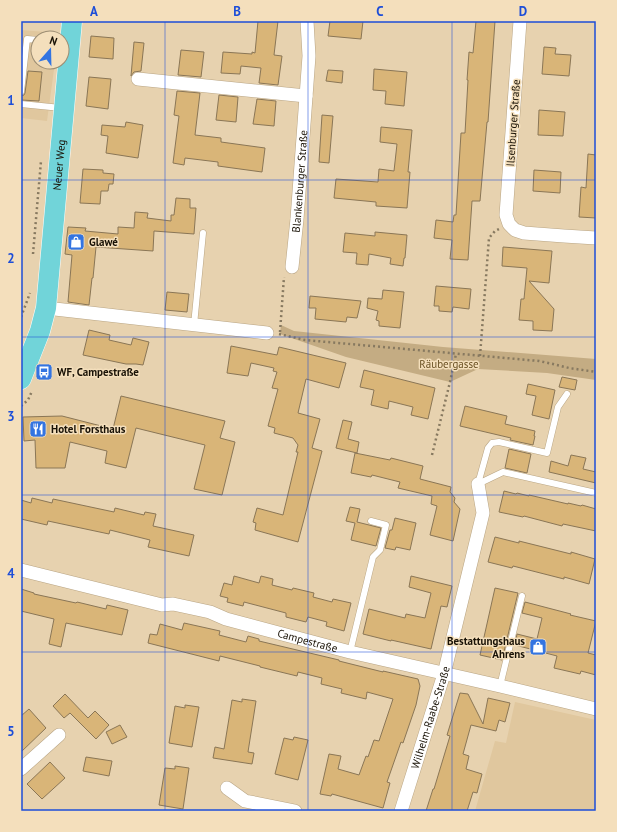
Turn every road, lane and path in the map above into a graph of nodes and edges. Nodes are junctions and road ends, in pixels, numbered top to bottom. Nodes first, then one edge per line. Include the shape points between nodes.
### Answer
1 (307, 21) edge
2 (520, 21) edge
3 (30, 39) edge
4 (65, 70) edge
5 (138, 79) dead end
6 (21, 92) edge
7 (306, 96) junction
8 (21, 104) edge
9 (64, 108) junction
10 (39, 183) dead end
11 (508, 224) junction
12 (203, 233) dead end
13 (596, 238) edge
14 (33, 255) dead end
15 (292, 267) joint
16 (30, 290) dead end
17 (46, 308) junction
18 (21, 317) edge
19 (194, 325) junction
20 (267, 332) joint
21 (280, 334) junction
22 (456, 354) junction
23 (480, 356) junction
24 (596, 372) edge
25 (21, 379) edge
26 (567, 394) dead end
27 (432, 455) dead end
28 (478, 484) junction
29 (596, 494) edge
30 (371, 521) dead end
31 (21, 570) edge
32 (522, 596) dead end
33 (350, 652) junction
34 (444, 674) junction
35 (500, 686) junction
36 (596, 710) edge
37 (59, 735) dead end
38 (21, 770) edge
39 (227, 788) dead end
40 (295, 811) edge
41 (401, 811) edge

1 - 7 street, Blankenburger Straße via 309,56
2 - 11 street, Ilsenburger Straße via 506,215
3 - 6 lane via 27,39
4 - 9 main road, Neuer Weg
5 - 7 street
7 - 15 street, Blankenburger Straße
8 - 9 lane
9 - 17 main road, Neuer Weg
10 - 14 path
11 - 13 street via 524,233
11 - 23 path via 489,238
12 - 19 lane
15 - 21 path via 285,267
16 - 18 path
17 - 19 street
17 - 25 main road, Neuer Weg
19 - 20 street
20 - 21 path
21 - 22 path via 305,340
22 - 23 path
22 - 27 path
23 - 24 path via 539,361
26 - 28 lane via 558,407 547,454 500,442 492,443 488,448
28 - 29 lane via 503,472
28 - 34 street, Wilhelm-Raabe-Straße via 483,513
30 - 33 lane via 386,525 380,550 373,557
31 - 33 street, Campestraße via 162,605 173,604 210,612 226,619
32 - 35 lane
33 - 34 street, Campestraße
34 - 35 street, Campestraße
34 - 41 street, Wilhelm-Raabe-Straße
35 - 36 street, Campestraße
37 - 38 street
39 - 40 street via 245,801

